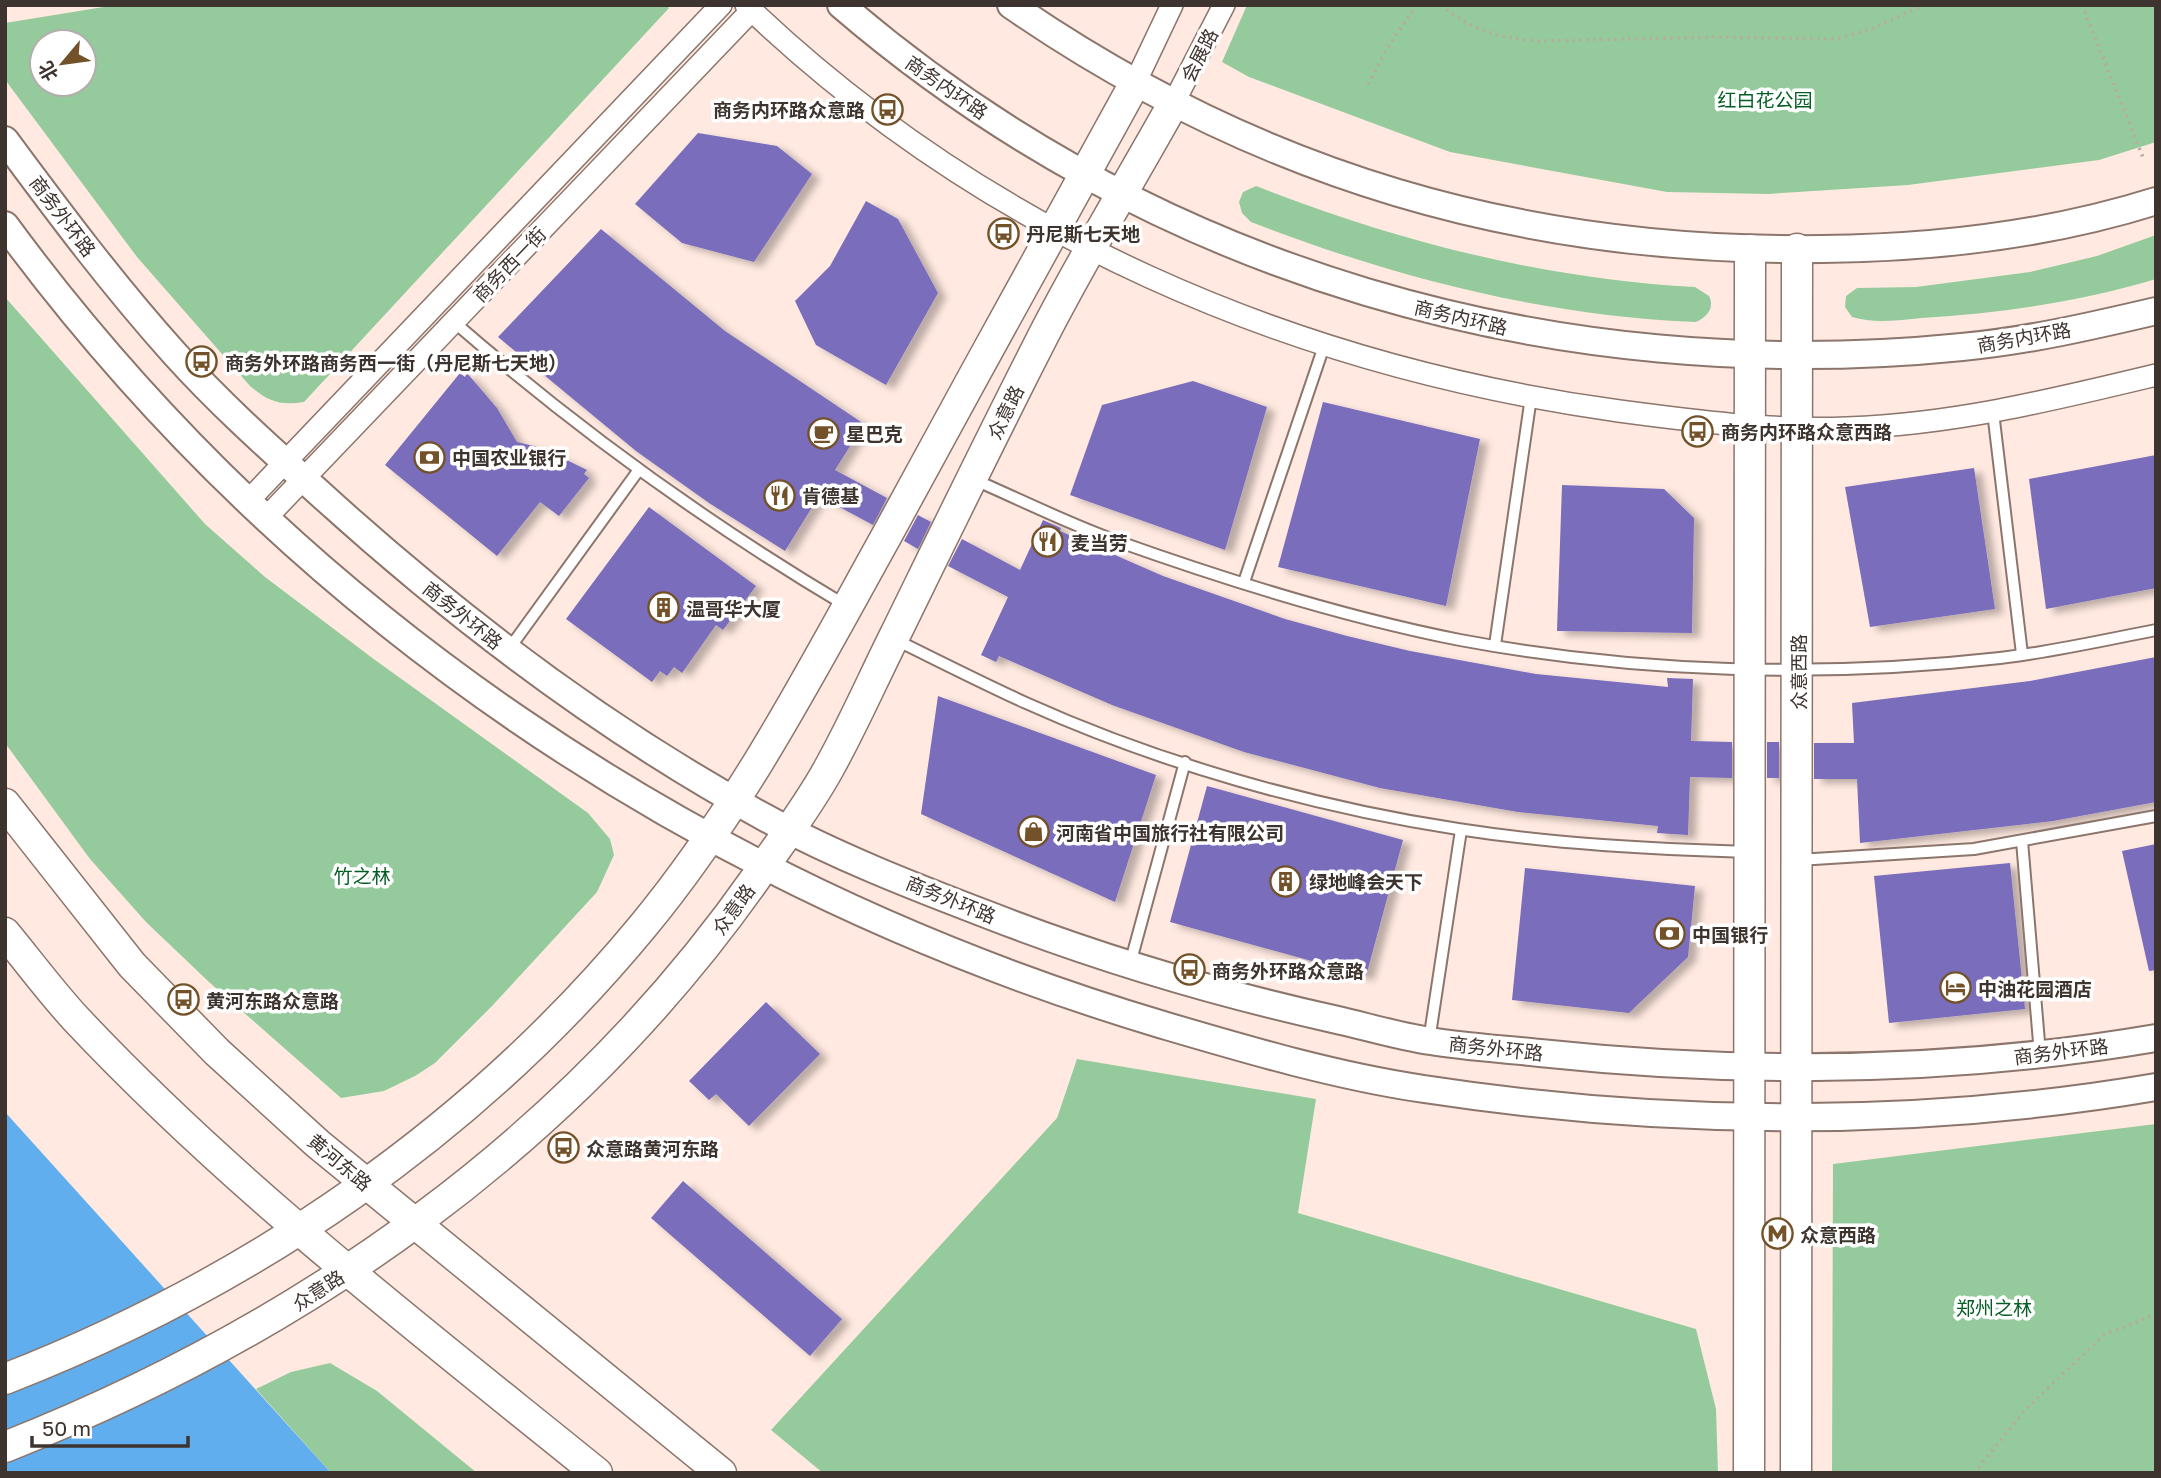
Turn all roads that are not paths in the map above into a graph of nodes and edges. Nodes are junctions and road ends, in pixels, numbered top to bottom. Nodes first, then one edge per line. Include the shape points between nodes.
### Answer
1 (721, 5) edge
2 (841, 5) edge
3 (1011, 5) edge
4 (1172, 5) edge
5 (1224, 5) edge
6 (749, 8) edge
7 (1135, 83) junction
8 (1173, 104) junction
9 (5, 140) edge
10 (1085, 173) junction
11 (1122, 195) junction
12 (2156, 201) edge
13 (5, 225) edge
14 (1055, 229) junction
15 (1797, 249) junction
16 (1091, 250) junction
17 (1750, 250) junction
18 (2156, 311) edge
19 (454, 322) junction
20 (1324, 346) junction
21 (1798, 354) junction
22 (1750, 355) junction
23 (2156, 375) edge
24 (1531, 397) junction
25 (1993, 412) junction
26 (1751, 426) junction
27 (1798, 427) junction
28 (294, 470) junction
29 (638, 471) junction
30 (972, 479) junction
31 (257, 509) junction
32 (1244, 582) junction
33 (847, 606) junction
34 (2156, 630) edge
35 (893, 639) junction
36 (1494, 645) junction
37 (508, 651) junction
38 (2022, 654) junction
39 (1751, 668) junction
40 (1798, 669) junction
41 (1185, 762) junction
42 (735, 800) junction
43 (5, 804) edge
44 (2156, 816) edge
45 (789, 830) junction
46 (1461, 830) junction
47 (709, 837) junction
48 (2022, 841) junction
49 (1751, 852) junction
50 (1798, 860) junction
51 (763, 867) junction
52 (5, 933) edge
53 (1129, 964) junction
54 (2156, 1038) edge
55 (1429, 1041) junction
56 (2040, 1054) junction
57 (1751, 1068) junction
58 (1798, 1069) junction
59 (2156, 1087) edge
60 (1750, 1116) junction
61 (1797, 1117) junction
62 (367, 1185) junction
63 (414, 1223) junction
64 (300, 1231) junction
65 (348, 1270) junction
66 (5, 1379) edge
67 (5, 1447) edge
68 (597, 1473) edge
69 (721, 1473) edge
70 (1749, 1473) edge
71 (1796, 1473) edge

1 - 28 street, 商务西一街
2 - 10 street, 商务内环路 via 979,109
3 - 7 street
4 - 7 street
5 - 8 street, 会展路
6 - 14 street via 840,88 956,170
6 - 19 street, 商务西一街
7 - 8 street
7 - 10 main road
8 - 11 main road, 众意路
8 - 17 street via 1293,159 1437,205 1605,239
9 - 28 street, 商务外环路 via 103,270 176,355
10 - 11 street, 商务内环路
10 - 14 main road
11 - 16 main road, 众意路
11 - 22 street, 商务内环路 via 1256,256 1411,306 1592,343
12 - 15 street via 2078,221 1953,243
13 - 31 street via 136,388
14 - 16 street
14 - 33 main road
15 - 17 street
15 - 21 main road, 众意西路
16 - 20 street via 1174,290
16 - 30 main road, 众意路
17 - 22 main road
18 - 21 street, 商务内环路 via 1966,347
19 - 28 street, 商务西一街
19 - 29 lane
20 - 24 street via 1396,368
20 - 32 lane
21 - 22 street, 商务内环路
21 - 27 main road, 众意西路
22 - 26 main road
23 - 25 street
24 - 26 street
24 - 36 lane
25 - 27 street via 1928,422
25 - 38 lane
26 - 27 street
26 - 39 main road
27 - 40 main road, 众意西路
28 - 31 street, 商务西一街
28 - 37 street, 商务外环路
29 - 33 lane via 752,550
29 - 37 lane
30 - 32 lane via 1111,539
30 - 35 main road, 众意路
31 - 47 street via 391,628 476,690 631,794
32 - 36 lane via 1382,621
33 - 42 main road via 776,737
34 - 38 lane
35 - 41 lane via 1027,704
35 - 45 main road, 众意路 via 829,769
36 - 39 lane via 1676,666
37 - 42 street, 商务外环路 via 559,691
38 - 40 lane
39 - 40 lane
39 - 49 main road
40 - 50 main road, 众意西路
41 - 46 lane via 1309,799
41 - 53 lane
42 - 45 street, 商务外环路
42 - 47 main road
43 - 62 main road, 黄河东路 via 132,965 218,1052
44 - 48 lane
45 - 51 main road, 众意路
45 - 53 street, 商务外环路 via 957,903
46 - 49 lane via 1603,847
46 - 55 lane
47 - 51 street
47 - 62 main road via 643,926 557,1022
48 - 50 lane via 1973,849
48 - 56 lane
49 - 57 main road
50 - 58 main road, 众意西路
51 - 60 street via 866,917 987,966 1080,1000 1247,1049 1421,1089 1596,1108
51 - 63 main road, 众意路 via 691,965 600,1066 503,1156
52 - 64 main road via 74,1017 163,1108
53 - 55 street, 商务外环路 via 1259,1002
54 - 56 street, 商务外环路
55 - 57 street, 商务外环路 via 1600,1059
56 - 58 street, 商务外环路 via 1932,1065
57 - 58 street, 商务外环路
57 - 60 main road
58 - 61 main road, 众意西路
59 - 61 street via 1937,1113
60 - 61 street
60 - 70 main road
61 - 71 main road, 众意西路
62 - 63 main road, 黄河东路
62 - 64 main road
63 - 65 main road, 众意路
63 - 69 main road, 黄河东路
64 - 65 main road
64 - 66 main road via 212,1284 108,1337
65 - 67 main road, 众意路 via 255,1329 130,1395
65 - 68 main road

